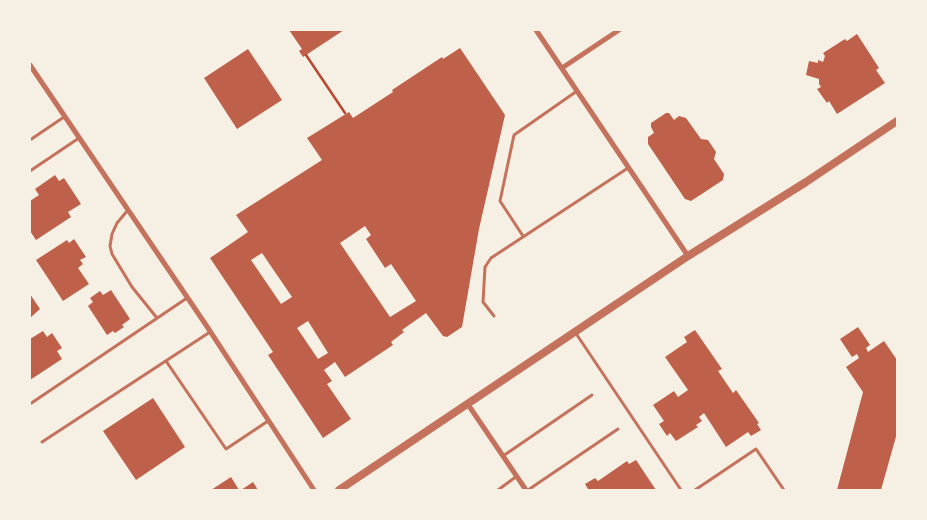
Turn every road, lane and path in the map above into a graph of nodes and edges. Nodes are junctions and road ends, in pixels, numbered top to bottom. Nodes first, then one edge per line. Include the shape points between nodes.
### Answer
1 (536, 30) edge
2 (619, 30) edge
3 (306, 55) dead end
4 (30, 65) edge
5 (562, 68) junction
6 (577, 91) junction
7 (345, 113) dead end
8 (64, 117) junction
9 (897, 121) edge
10 (79, 138) junction
11 (30, 140) edge
12 (628, 168) junction
13 (30, 171) edge
14 (128, 210) junction
15 (523, 236) junction
16 (688, 256) junction
17 (187, 298) junction
18 (494, 316) dead end
19 (157, 318) junction
20 (210, 332) junction
21 (575, 332) junction
22 (166, 361) junction
23 (592, 395) dead end
24 (467, 403) junction
25 (30, 404) edge
26 (268, 421) junction
27 (618, 430) dead end
28 (42, 442) dead end
29 (503, 456) junction
30 (517, 476) junction
31 (314, 490) edge
32 (339, 490) edge
33 (498, 490) edge
34 (527, 490) edge
35 (681, 490) edge
36 (695, 490) edge
37 (784, 490) edge

1 - 5 street
2 - 5 street
3 - 7 path
4 - 8 street
5 - 6 street
6 - 12 street
6 - 15 lane via 514,135 500,201
8 - 10 street
8 - 11 lane
9 - 16 street
10 - 13 lane
10 - 14 street
12 - 15 lane
12 - 16 street
14 - 17 street
14 - 19 lane via 116,223 110,246 112,254 132,287
15 - 18 lane via 491,258 485,268 483,302
16 - 21 street
17 - 19 lane
17 - 20 street
19 - 25 lane
20 - 22 lane
20 - 26 street
21 - 24 street
21 - 35 lane
22 - 26 lane via 226,449
22 - 28 lane
23 - 29 lane
24 - 29 street
24 - 32 street
26 - 31 street
27 - 34 lane
29 - 30 street
30 - 33 lane
30 - 34 street
36 - 37 lane via 756,449

